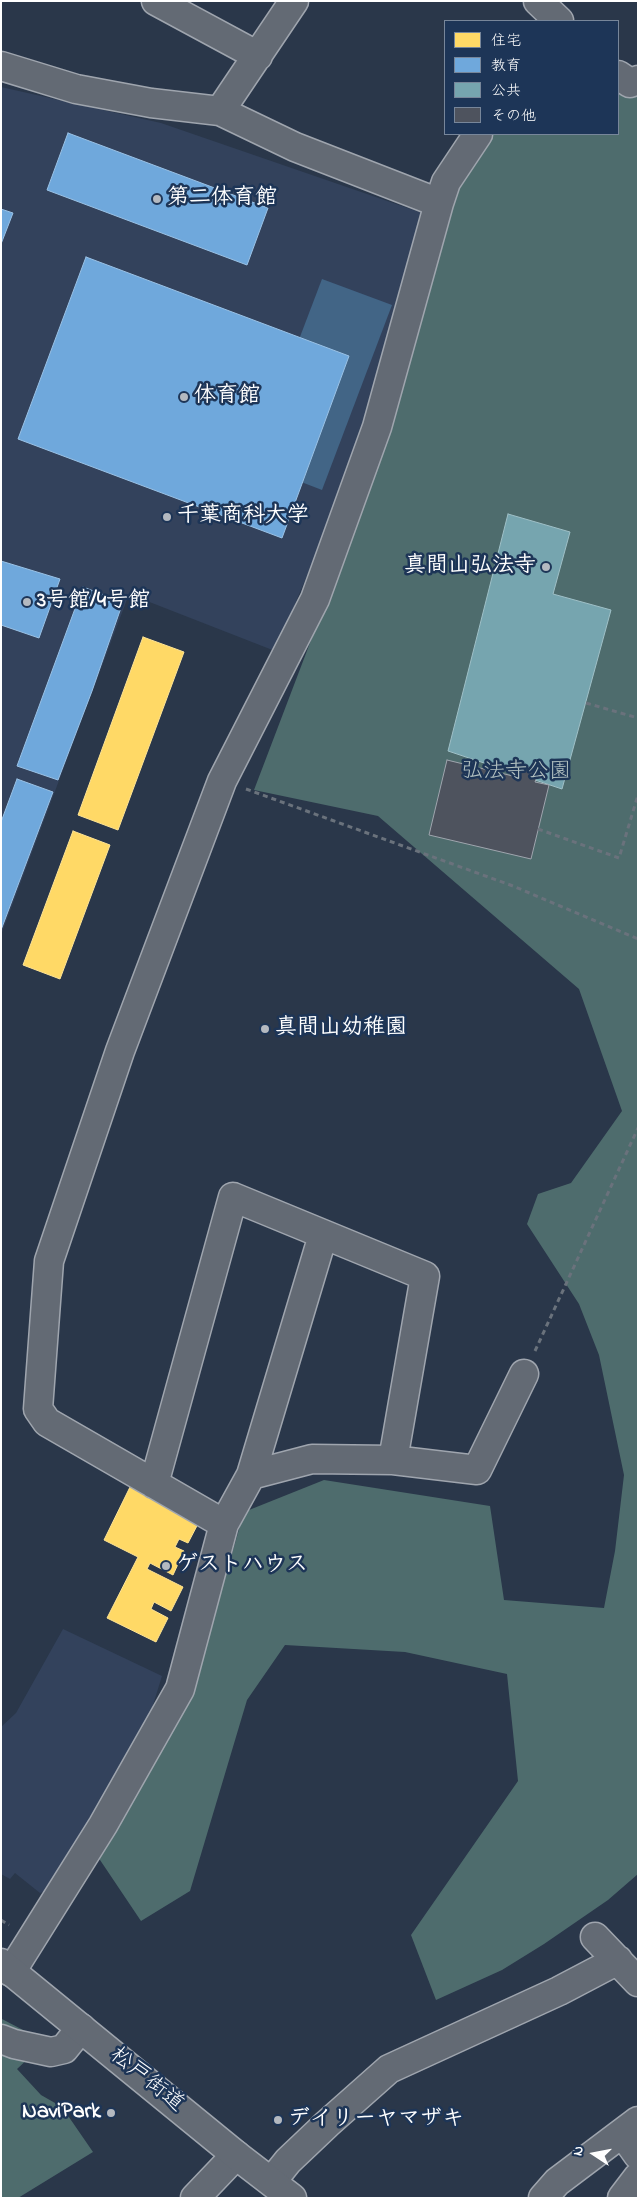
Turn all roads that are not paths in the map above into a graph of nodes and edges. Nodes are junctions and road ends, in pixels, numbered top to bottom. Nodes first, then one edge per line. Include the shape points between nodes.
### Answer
1 (156, 1) edge
2 (294, 1) edge
3 (538, 1) edge
4 (557, 20) edge
5 (258, 56) junction
6 (1, 66) edge
7 (619, 76) edge
8 (638, 80) edge
9 (220, 111) junction
10 (477, 135) edge
11 (439, 203) junction
12 (322, 1235) junction
13 (524, 1374) road end
14 (393, 1460) junction
15 (251, 1475) junction
16 (154, 1484) junction
17 (224, 1524) junction
18 (595, 1936) dead end
19 (618, 1960) junction
20 (6, 1968) edge
21 (638, 1982) edge
22 (81, 2028) junction
23 (1, 2039) edge
24 (633, 2137) edge
25 (236, 2155) junction
26 (638, 2177) edge
27 (282, 2189) edge
28 (195, 2198) edge
29 (543, 2198) edge
30 (622, 2198) edge

1 - 5 street
2 - 5 street
3 - 4 street
5 - 9 street
6 - 9 street via 76,89
7 - 8 street via 630,83
9 - 11 street via 295,147
10 - 11 street via 446,182
11 - 16 street via 376,427 315,599 222,781 120,1051 49,1261 38,1409 47,1422
12 - 14 street via 425,1276
12 - 15 street
12 - 16 street via 234,1197
13 - 14 street via 477,1470
14 - 15 street via 312,1459
15 - 17 street
16 - 17 street
17 - 20 street via 180,1689 103,1825
18 - 19 street
19 - 21 street
19 - 27 street via 559,1991 389,2069 288,2161
20 - 22 street, 松戸街道
22 - 23 street via 64,2049 51,2052
22 - 25 street, 松戸街道
24 - 29 street via 557,2182
25 - 27 street, 松戸街道
25 - 28 street
26 - 30 street

